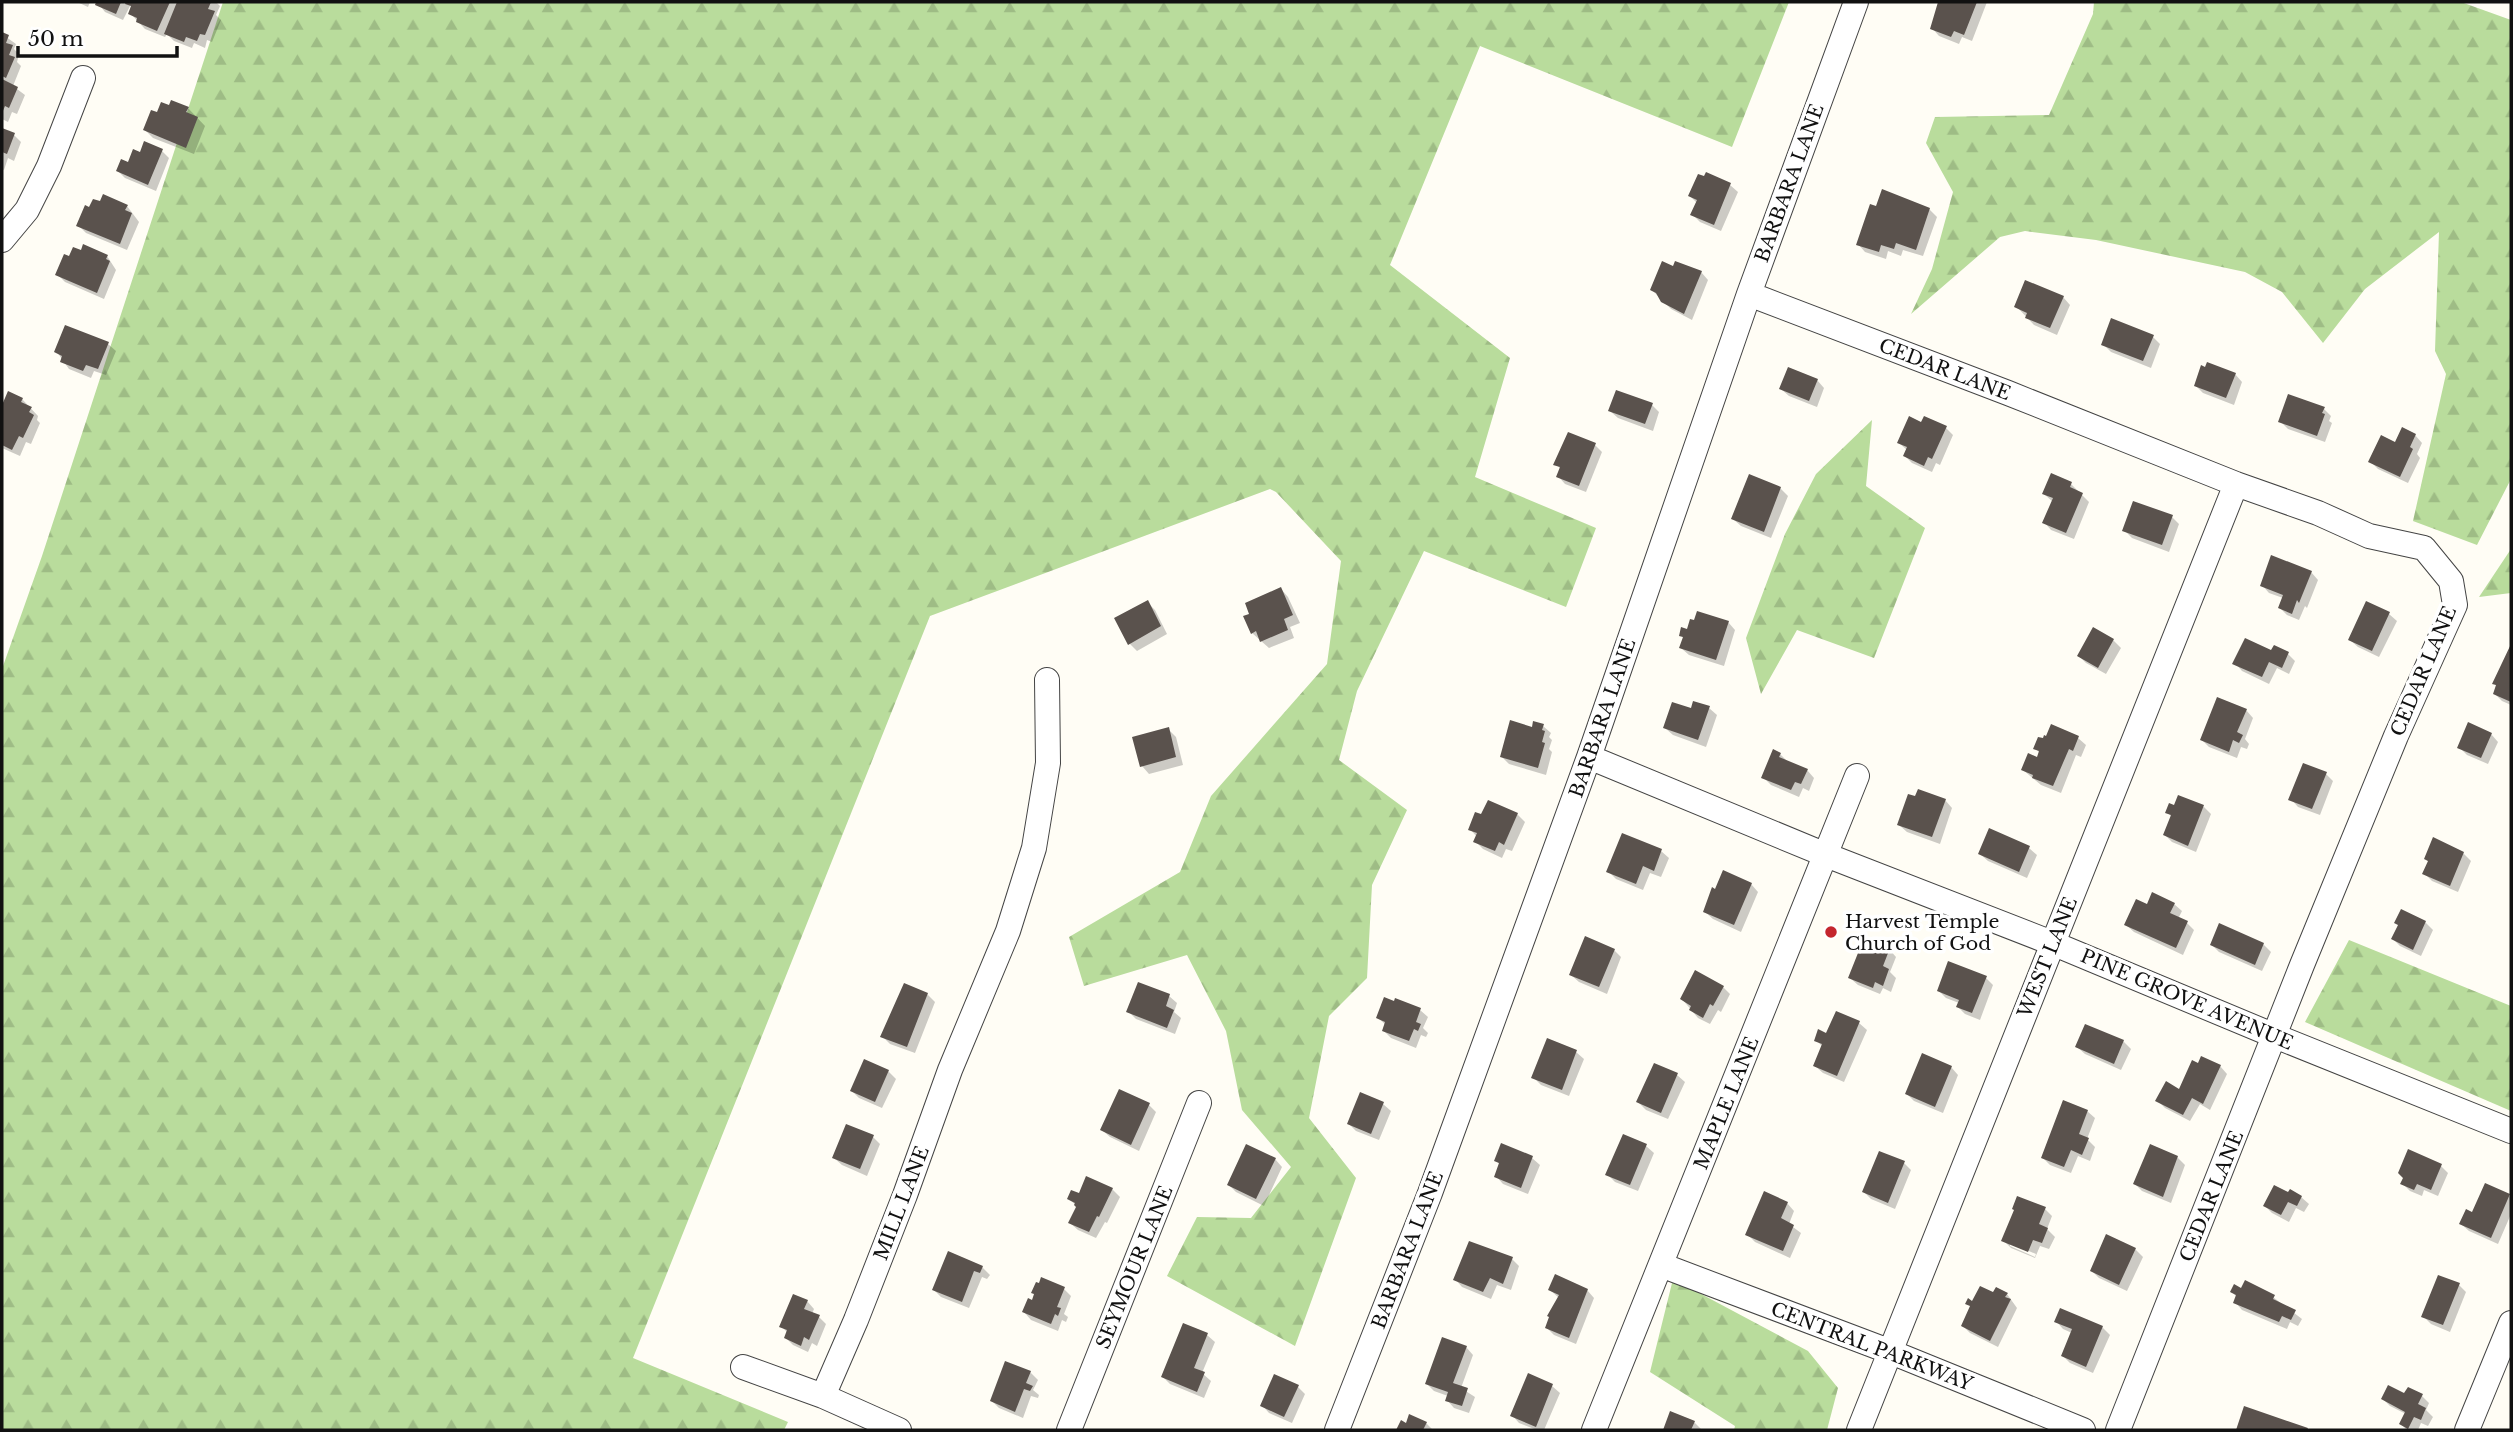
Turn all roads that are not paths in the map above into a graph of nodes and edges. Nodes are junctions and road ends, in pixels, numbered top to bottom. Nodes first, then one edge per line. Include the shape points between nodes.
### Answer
1 (1856, 2) edge
2 (83, 78) dead end
3 (2, 240) edge
4 (1749, 294) junction
5 (2236, 484) junction
6 (1047, 680) dead end
7 (1589, 758) junction
8 (1857, 776) dead end
9 (1826, 856) junction
10 (2052, 943) junction
11 (2275, 1036) junction
12 (1199, 1103) dead end
13 (2511, 1131) edge
14 (1661, 1265) junction
15 (2511, 1323) edge
16 (1891, 1352) junction
17 (743, 1367) dead end
18 (823, 1396) junction
19 (899, 1430) edge
20 (1069, 1430) edge
21 (1337, 1430) edge
22 (1594, 1430) edge
23 (1859, 1430) edge
24 (2083, 1430) edge
25 (2118, 1430) edge
26 (2467, 1430) edge

1 - 4 street, BARBARA LANE
2 - 3 street via 27,210
4 - 5 street, CEDAR LANE
4 - 7 street, BARBARA LANE
5 - 10 street, WEST LANE
5 - 11 street, CEDAR LANE via 2369,536 2424,548 2451,581 2455,605 2396,736
6 - 18 street, MILL LANE via 1048,763 1034,848 1008,932
7 - 9 street, PINE GROVE AVENUE
7 - 21 street, BARBARA LANE via 1430,1193
8 - 9 street, MAPLE LANE
9 - 10 street, PINE GROVE AVENUE
9 - 14 street, MAPLE LANE
10 - 11 street, PINE GROVE AVENUE
10 - 16 street, WEST LANE
11 - 13 street, PINE GROVE AVENUE
11 - 25 street, CEDAR LANE
12 - 20 street, SEYMOUR LANE
14 - 16 street, CENTRAL PARKWAY
14 - 22 street, MAPLE LANE
15 - 26 street
16 - 23 street, WEST LANE
16 - 24 street, CENTRAL PARKWAY
17 - 18 street
18 - 19 street

